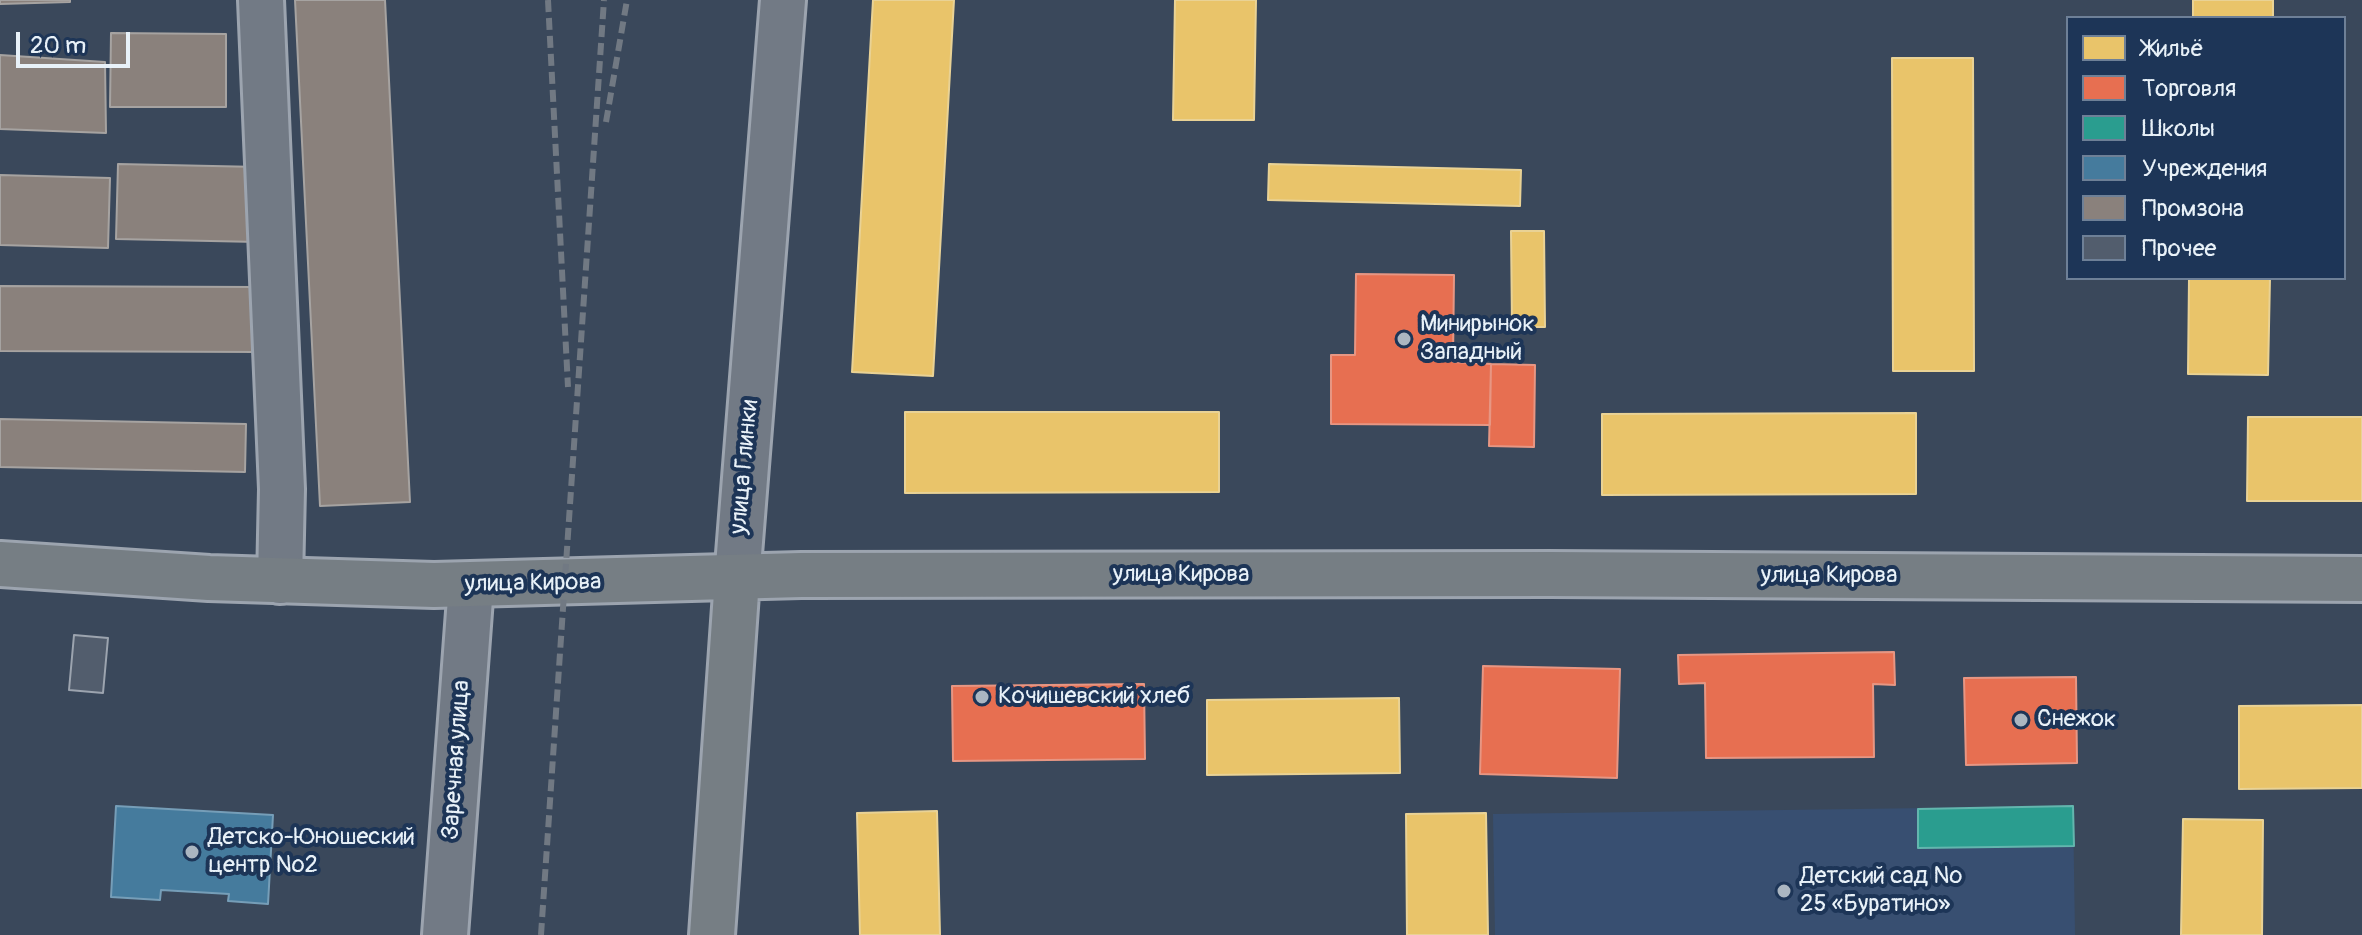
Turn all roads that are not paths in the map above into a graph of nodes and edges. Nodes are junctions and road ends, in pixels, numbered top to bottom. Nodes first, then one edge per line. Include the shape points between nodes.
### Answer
1 (261, 0) edge
2 (783, 0) edge
3 (0, 564) edge
4 (737, 579) junction
5 (2362, 579) edge
6 (280, 581) junction
7 (471, 585) junction
8 (445, 935) edge
9 (712, 935) edge

1 - 6 street via 282,474
2 - 4 street, улица Глинки
3 - 6 main road, улица Кирова
4 - 5 main road, улица Кирова via 1550,574
4 - 7 main road, улица Кирова
4 - 9 main road, улица Глинки
6 - 7 main road, улица Кирова
7 - 8 street, Заречная улица

